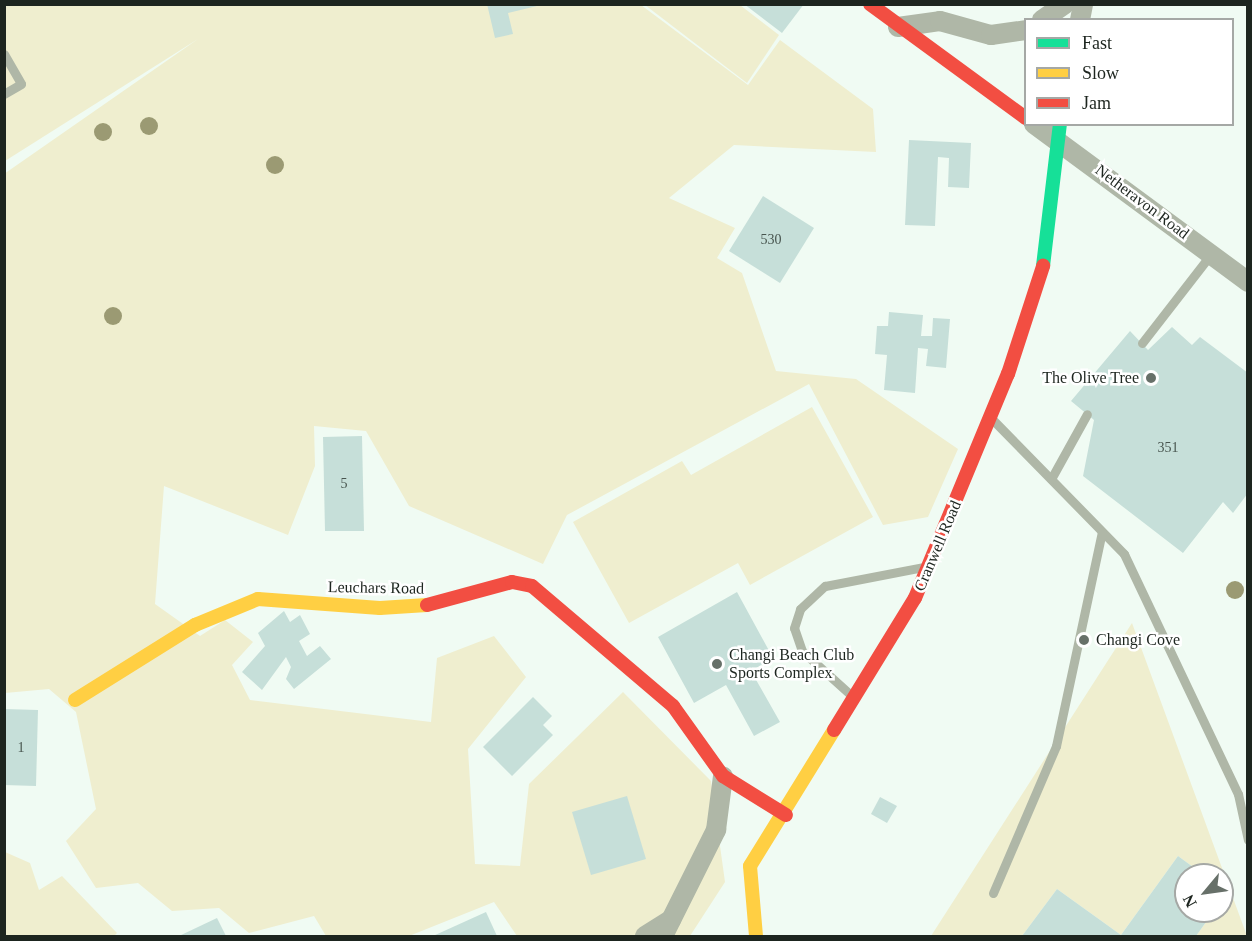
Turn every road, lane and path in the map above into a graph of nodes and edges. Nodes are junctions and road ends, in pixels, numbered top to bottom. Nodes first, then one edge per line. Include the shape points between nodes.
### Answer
1 (870, 4) edge
2 (1065, 4) edge
3 (1045, 18) edge
4 (898, 27) junction
5 (1024, 30) edge
6 (4, 54) edge
7 (4, 94) edge
8 (1024, 117) edge
9 (1040, 126) edge
10 (1059, 133) edge
11 (1210, 254) junction
12 (1248, 282) edge
13 (1142, 343) dead end
14 (1087, 414) dead end
15 (991, 417) junction
16 (1051, 479) junction
17 (1102, 532) junction
18 (932, 565) junction
19 (852, 696) junction
20 (75, 700) dead end
21 (723, 776) junction
22 (786, 815) junction
23 (1248, 840) edge
24 (993, 893) dead end
25 (673, 919) junction
26 (645, 936) edge
27 (663, 936) edge
28 (756, 936) edge

1 - 4 street
2 - 3 street
4 - 5 street via 940,21 991,35
4 - 8 street
6 - 7 lane via 21,84
9 - 10 street, Netheravon Road
10 - 11 street, Netheravon Road
10 - 15 street, Cranwell Road via 1041,280
11 - 12 street, Netheravon Road
11 - 13 lane
14 - 16 lane
15 - 16 lane
15 - 18 street, Cranwell Road
16 - 17 lane
17 - 23 lane via 1124,554 1238,794
17 - 24 lane via 1056,746
18 - 19 street, Cranwell Road
18 - 19 lane via 825,586 800,609 794,628 802,651
19 - 22 street, Cranwell Road
20 - 21 street, Leuchars Road via 195,625 258,599 380,608 434,605 512,582 532,586 559,604 673,706
21 - 22 street, Leuchars Road
21 - 25 street via 716,830
22 - 28 street, Cranwell Road via 750,867 751,920
25 - 26 street
25 - 27 street

